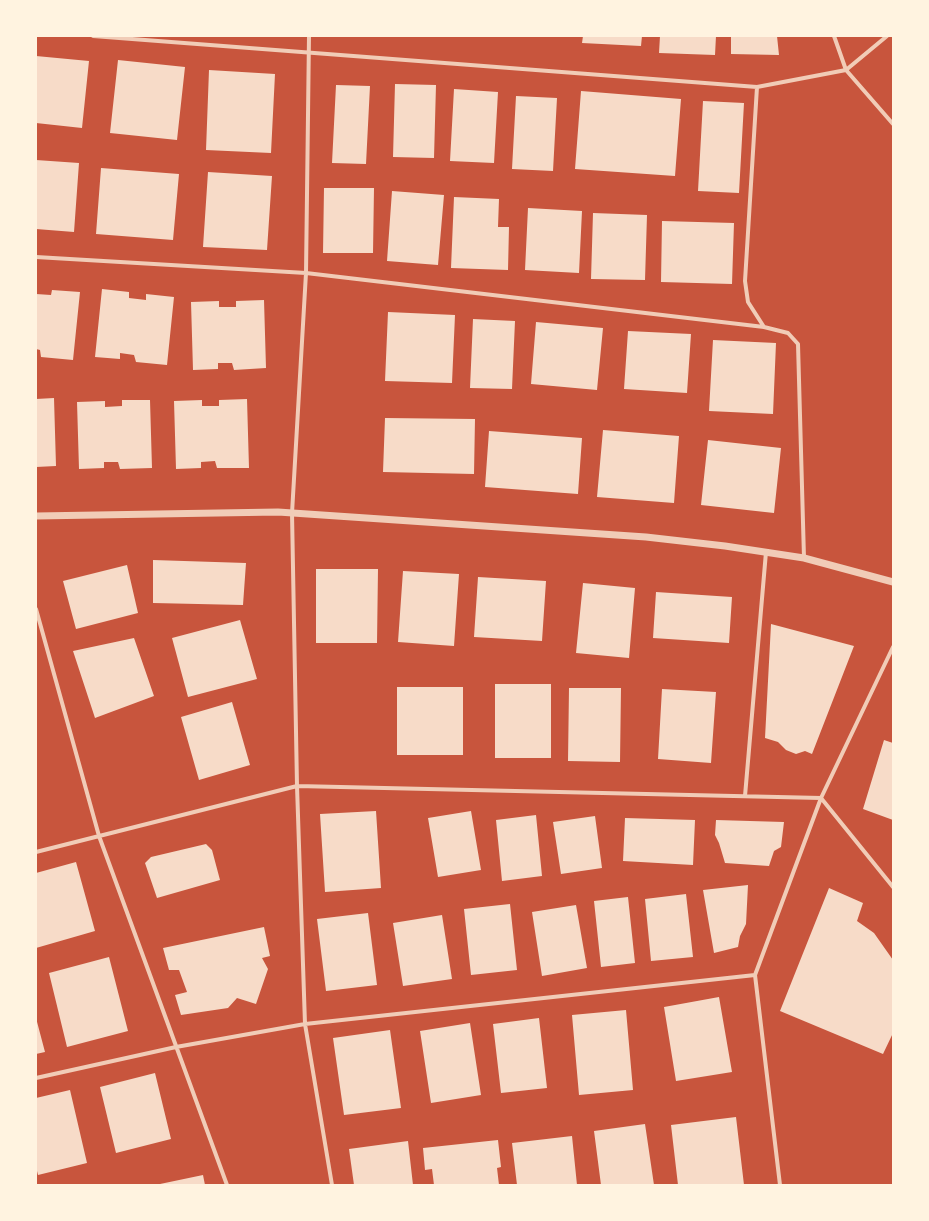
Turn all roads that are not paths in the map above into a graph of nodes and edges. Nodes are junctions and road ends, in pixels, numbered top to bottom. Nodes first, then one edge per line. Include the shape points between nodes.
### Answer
1 (92, 36) edge
2 (309, 36) edge
3 (834, 36) edge
4 (887, 36) edge
5 (308, 52) junction
6 (846, 70) junction
7 (757, 87) junction
8 (893, 124) edge
9 (36, 257) edge
10 (306, 273) junction
11 (764, 327) junction
12 (292, 513) junction
13 (36, 516) edge
14 (766, 552) junction
15 (804, 558) junction
16 (893, 582) edge
17 (36, 609) edge
18 (893, 647) edge
19 (297, 786) junction
20 (745, 796) junction
21 (821, 798) junction
22 (99, 836) junction
23 (36, 852) edge
24 (893, 887) edge
25 (755, 975) junction
26 (305, 1024) junction
27 (176, 1047) junction
28 (36, 1078) edge
29 (227, 1185) edge
30 (332, 1185) edge
31 (780, 1185) edge

1 - 5 street
2 - 5 street
3 - 6 street
4 - 6 street
5 - 7 street
5 - 10 street
6 - 7 street
6 - 8 street
7 - 11 street via 745,281 748,302
9 - 10 street
10 - 11 street
10 - 12 street
11 - 15 street via 788,333 798,344
12 - 13 street
12 - 14 street via 646,537
12 - 19 street
14 - 15 street
14 - 20 street
15 - 16 street
17 - 22 street
18 - 21 street
19 - 20 street
19 - 22 street
19 - 26 street
20 - 21 street
21 - 24 street
21 - 25 street
22 - 23 street
22 - 27 street
25 - 26 street
25 - 31 street
26 - 27 street
26 - 30 street
27 - 28 street
27 - 29 street

